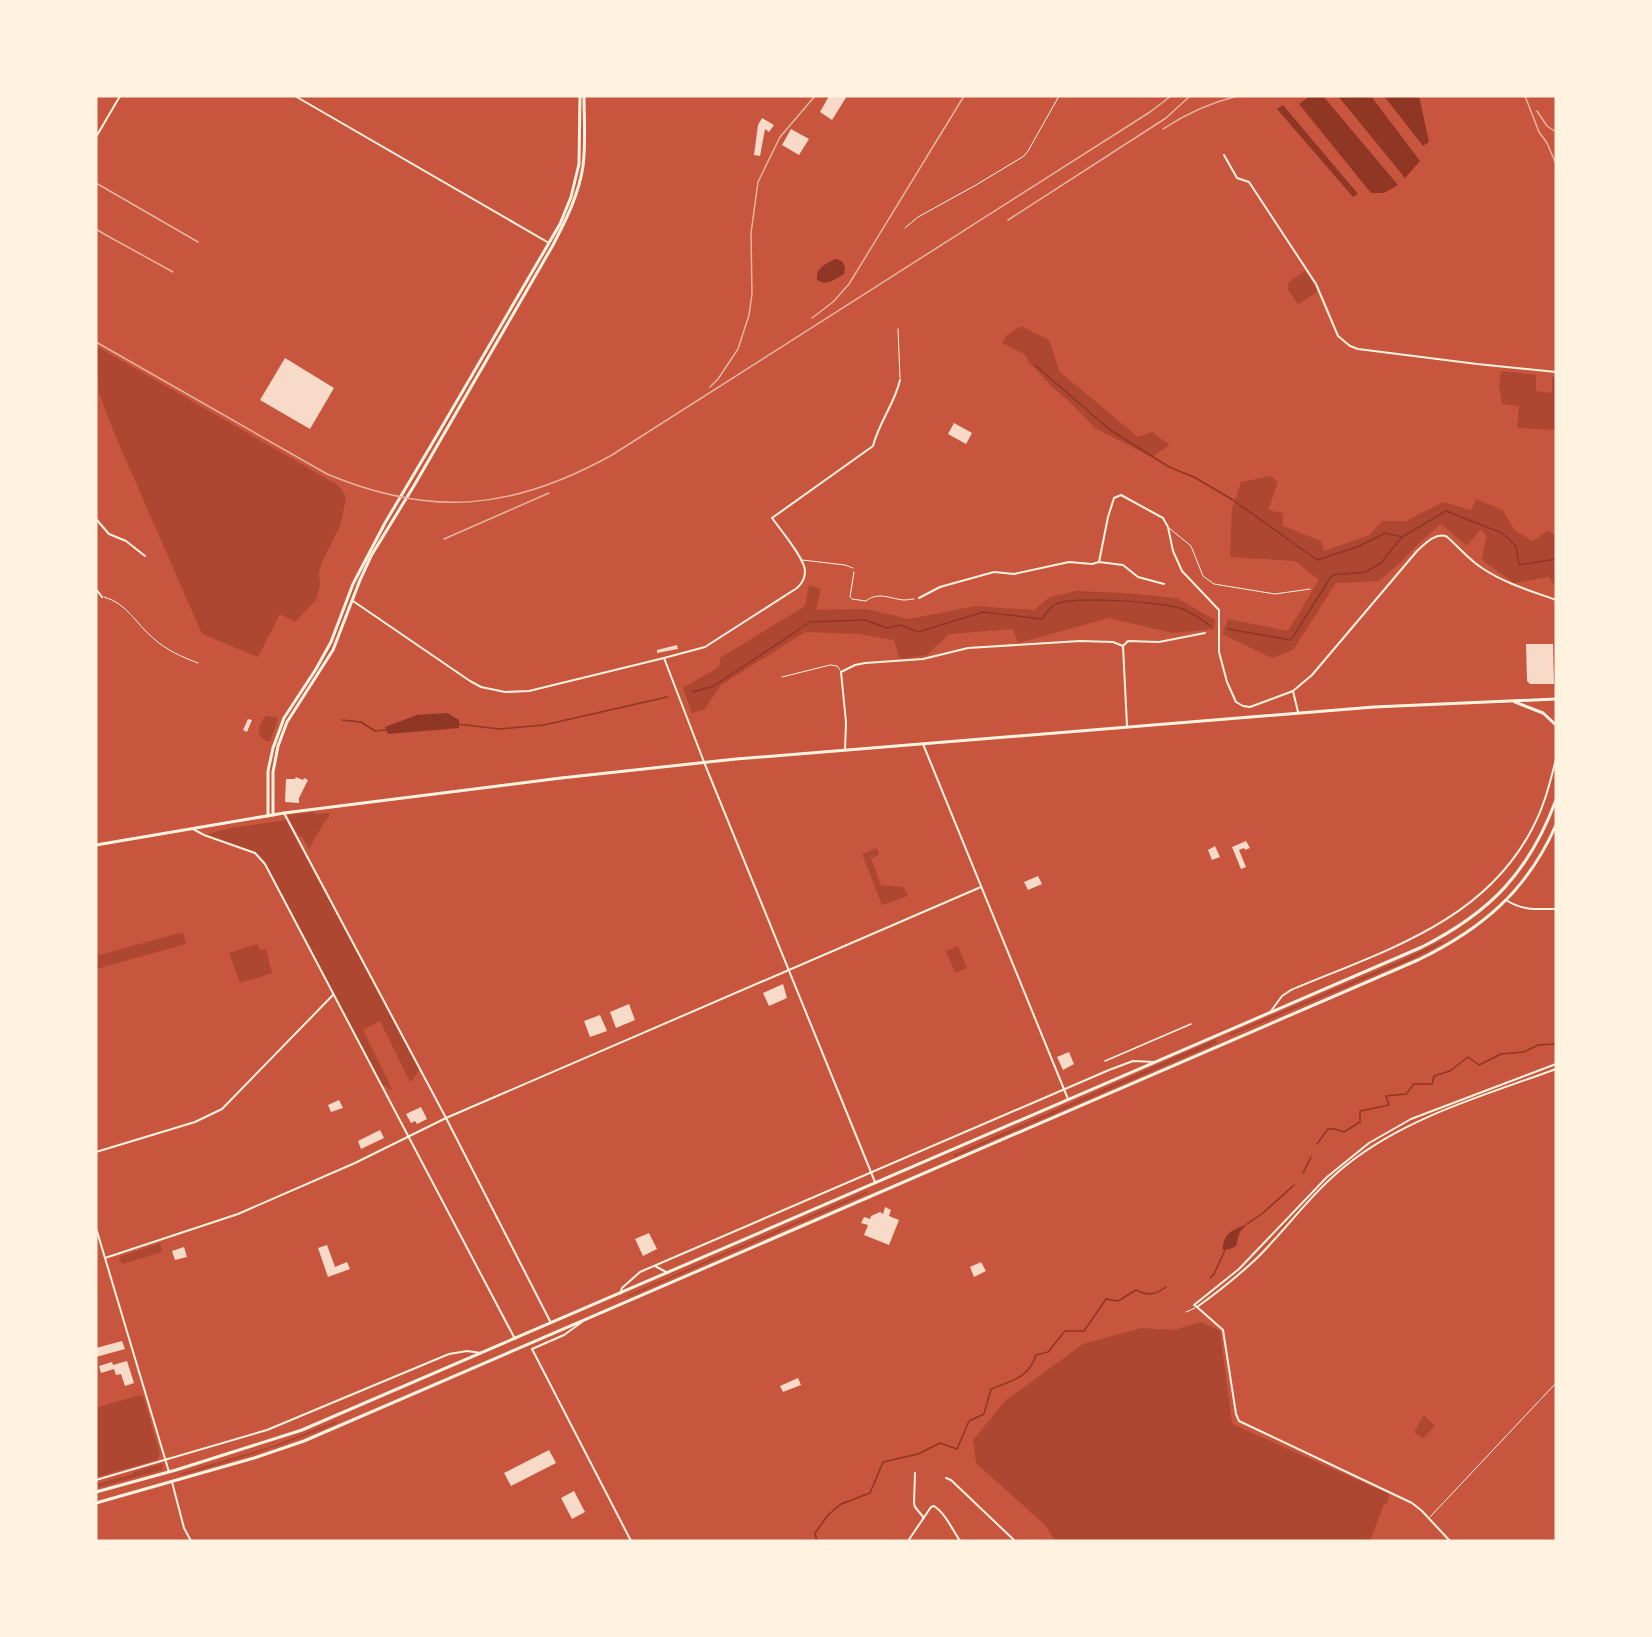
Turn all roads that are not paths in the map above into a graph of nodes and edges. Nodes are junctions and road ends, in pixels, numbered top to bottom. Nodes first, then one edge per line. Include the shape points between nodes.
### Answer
1 (120, 96) edge
2 (296, 96) edge
3 (582, 96) edge
4 (1059, 96) edge
5 (96, 137) edge
6 (1224, 155) dead end
7 (905, 228) dead end
8 (551, 244) junction
9 (897, 329) dead end
10 (1556, 372) edge
11 (900, 380) joint
12 (459, 402) junction
13 (96, 519) edge
14 (1168, 527) junction
15 (145, 556) dead end
16 (802, 560) junction
17 (1099, 562) junction
18 (853, 568) road end
19 (1164, 584) dead end
20 (96, 589) edge
21 (1310, 589) dead end
22 (102, 597) joint
23 (919, 598) road end
24 (350, 599) junction
25 (1556, 600) edge
26 (1206, 633) dead end
27 (1128, 641) junction
28 (1113, 642) junction
29 (1123, 646) junction
30 (664, 658) junction
31 (198, 663) dead end
32 (841, 672) junction
33 (782, 676) dead end
34 (1293, 691) junction
35 (1556, 699) edge
36 (1510, 701) junction
37 (1298, 712) junction
38 (1556, 725) edge
39 (1127, 726) junction
40 (923, 744) junction
41 (845, 750) junction
42 (1556, 759) edge
43 (704, 762) junction
44 (1556, 800) edge
45 (284, 813) junction
46 (271, 815) junction
47 (1556, 825) edge
48 (192, 829) junction
49 (96, 845) edge
50 (981, 887) junction
51 (1506, 900) junction
52 (1556, 909) edge
53 (789, 970) junction
54 (333, 995) junction
55 (1269, 1013) junction
56 (1191, 1024) dead end
57 (1217, 1035) junction
58 (1222, 1045) junction
59 (1105, 1061) dead end
60 (1156, 1062) junction
61 (1556, 1064) edge
62 (1556, 1069) edge
63 (1064, 1089) junction
64 (1069, 1100) junction
65 (1463, 1101) junction
66 (446, 1118) junction
67 (1411, 1119) junction
68 (1413, 1124) junction
69 (408, 1137) junction
70 (96, 1152) edge
71 (871, 1172) junction
72 (876, 1183) junction
73 (1282, 1225) junction
74 (1285, 1227) junction
75 (96, 1228) edge
76 (1254, 1255) junction
77 (105, 1258) junction
78 (1257, 1258) junction
79 (655, 1266) junction
80 (668, 1273) junction
81 (620, 1293) junction
82 (1195, 1306) junction
83 (1189, 1311) junction
84 (1186, 1312) dead end
85 (588, 1318) junction
86 (551, 1323) junction
87 (552, 1334) junction
88 (515, 1339) junction
89 (522, 1347) junction
90 (532, 1349) junction
91 (482, 1353) junction
92 (1556, 1383) edge
93 (166, 1460) junction
94 (169, 1472) junction
95 (915, 1473) dead end
96 (946, 1478) dead end
97 (96, 1480) edge
98 (172, 1482) junction
99 (96, 1492) edge
100 (96, 1503) edge
101 (924, 1518) junction
102 (1429, 1519) junction
103 (191, 1541) edge
104 (631, 1541) edge
105 (908, 1541) edge
106 (960, 1541) edge
107 (1015, 1541) edge
108 (1450, 1541) edge

1 - 5 street
2 - 8 street
3 - 8 main road via 584,156 571,208
4 - 7 lane via 1024,156
6 - 10 street via 1238,178 1250,182 1316,284 1344,342 1358,349
8 - 12 main road
9 - 11 lane
11 - 16 street via 873,446 772,518
12 - 24 main road
12 - 24 main road via 385,523 359,570
13 - 15 street via 109,534
14 - 17 street via 1163,518 1120,495 1114,498
14 - 21 lane via 1191,546 1203,576 1214,584 1275,594
14 - 34 street via 1182,572 1219,610 1219,652 1236,702 1250,707
16 - 18 lane
16 - 30 street via 805,574 797,588 705,647
17 - 19 street via 1123,565 1138,577
17 - 23 street via 1069,562 1014,574 994,572 940,587
20 - 22 street
22 - 31 lane via 126,608 152,638 174,654
24 - 30 street via 470,681 492,690 529,691
24 - 46 main road via 333,650 304,691 272,760
25 - 34 street via 1508,582 1466,556 1446,536 1436,536 1417,551 1312,675
26 - 27 street via 1159,642
27 - 28 street
27 - 29 street
28 - 29 street
28 - 32 street via 968,648 923,659 865,663
29 - 39 street
30 - 43 street
32 - 33 lane via 830,665
32 - 41 street
34 - 37 street
35 - 36 main road
36 - 37 main road
36 - 38 main road via 1543,713
37 - 39 main road
39 - 40 main road
40 - 41 main road
40 - 50 street
41 - 43 main road
42 - 55 street via 1528,836 1480,896 1422,933 1282,996
43 - 45 main road
43 - 53 street
44 - 55 main road via 1527,859 1475,916 1422,947
45 - 46 main road
45 - 66 street
46 - 48 main road
47 - 51 main road via 1536,864
48 - 49 main road
48 - 54 street via 260,857
50 - 53 street
50 - 63 street
51 - 52 street via 1524,909
51 - 58 main road via 1466,934 1435,952
53 - 66 street
53 - 71 street
54 - 69 street
54 - 70 street via 222,1109 195,1122
55 - 57 main road
56 - 59 street
57 - 58 main road
57 - 60 main road
58 - 85 main road
60 - 63 street via 1133,1061
60 - 64 main road
61 - 65 street
62 - 65 street
63 - 64 street
63 - 71 street
64 - 72 main road
65 - 67 street
65 - 68 street
66 - 69 street
66 - 86 street
67 - 68 street
67 - 73 street via 1346,1160
68 - 74 street via 1349,1163
69 - 77 street via 238,1214
69 - 88 street
71 - 72 street
71 - 79 street
72 - 80 main road
73 - 74 street
73 - 76 street
74 - 78 street
75 - 77 street
76 - 78 street
76 - 82 street
77 - 93 street
78 - 82 street
79 - 80 street
79 - 81 street via 635,1275
80 - 81 main road
81 - 86 main road
82 - 83 lane
82 - 83 lane
82 - 102 street via 1223,1330 1239,1421 1408,1501
83 - 84 lane
85 - 87 main road
85 - 90 street via 564,1335
86 - 87 main road
86 - 88 main road
87 - 89 main road
88 - 89 main road
88 - 91 main road
89 - 90 street
89 - 98 main road via 304,1441
90 - 104 street
91 - 93 street via 449,1354 267,1430
91 - 94 main road via 303,1430
92 - 102 lane
93 - 94 street
93 - 97 street
94 - 98 main road
94 - 99 main road
95 - 101 street via 915,1508
96 - 107 street
98 - 100 main road
98 - 103 street
101 - 105 street
101 - 106 street via 931,1507 937,1507
102 - 108 street

